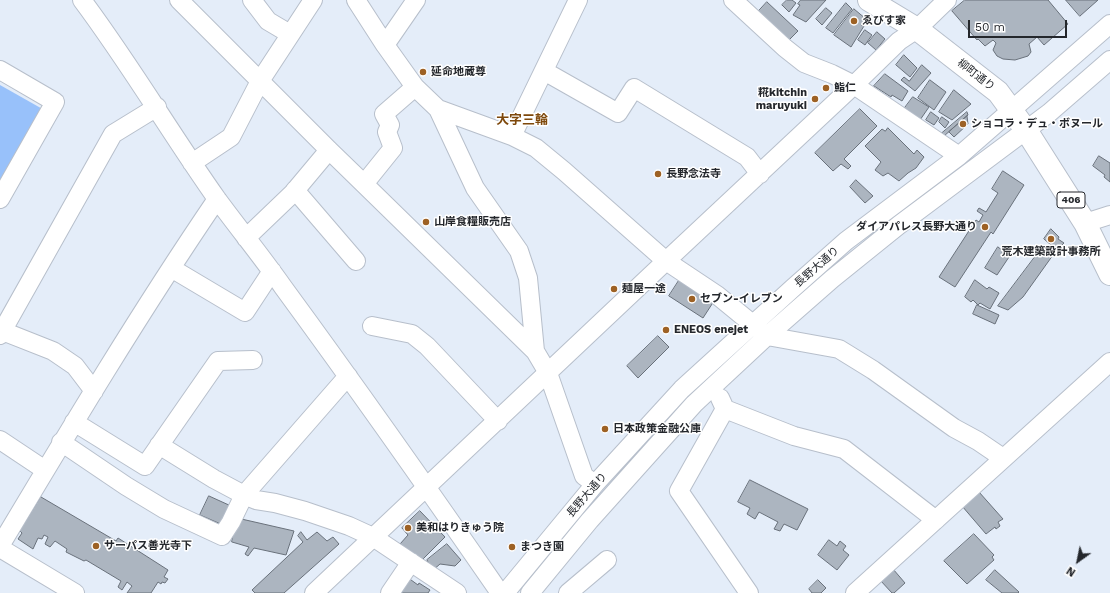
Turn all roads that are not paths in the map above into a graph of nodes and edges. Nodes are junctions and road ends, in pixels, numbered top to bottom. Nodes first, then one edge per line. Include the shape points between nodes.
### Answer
1 (179, 0) edge
2 (252, 0) edge
3 (313, 0) edge
4 (356, 0) edge
5 (416, 0) edge
6 (578, 0) edge
7 (733, 0) edge
8 (869, 0) edge
9 (890, 0) edge
10 (947, 0) edge
11 (84, 1) edge
12 (1110, 24) edge
13 (917, 29) junction
14 (290, 34) junction
15 (385, 45) junction
16 (1110, 60) edge
17 (0, 70) edge
18 (544, 71) junction
19 (260, 81) junction
20 (854, 85) junction
21 (415, 87) junction
22 (157, 107) junction
23 (438, 109) junction
24 (1012, 109) junction
25 (1026, 130) junction
26 (512, 136) junction
27 (329, 150) junction
28 (958, 156) junction
29 (192, 163) junction
30 (760, 174) junction
31 (364, 184) junction
32 (296, 190) junction
33 (0, 199) edge
34 (217, 199) junction
35 (1110, 215) edge
36 (1086, 223) junction
37 (246, 238) junction
38 (356, 261) dead end
39 (666, 261) junction
40 (171, 268) junction
41 (272, 271) junction
42 (1110, 274) edge
43 (372, 326) dead end
44 (760, 330) junction
45 (1, 332) edge
46 (535, 351) junction
47 (253, 360) dead end
48 (1110, 362) edge
49 (548, 373) junction
50 (348, 376) junction
51 (712, 387) junction
52 (94, 391) junction
53 (725, 409) junction
54 (498, 421) junction
55 (74, 422) junction
56 (0, 440) edge
57 (61, 442) junction
58 (159, 445) junction
59 (1003, 458) junction
60 (45, 470) junction
61 (595, 484) junction
62 (427, 487) junction
63 (244, 495) junction
64 (936, 520) junction
65 (373, 537) junction
66 (0, 547) edge
67 (607, 560) dead end
68 (411, 562) junction
69 (75, 593) edge
70 (314, 593) edge
71 (390, 593) edge
72 (457, 593) edge
73 (500, 593) edge
74 (505, 593) edge
75 (530, 593) edge
76 (568, 593) edge
77 (749, 593) edge
78 (855, 593) edge

1 - 19 street
2 - 14 street via 268,21
3 - 14 street
4 - 15 street
5 - 15 street
6 - 18 street
7 - 20 street via 804,63
8 - 13 highway, 柳町通り / 406
9 - 13 highway, 柳町通り / 406
10 - 13 street
11 - 22 street
12 - 24 street, 長野大通り
13 - 20 street via 898,41
13 - 24 highway, 柳町通り / 406 via 998,92
14 - 19 street
15 - 21 street
16 - 25 street, 長野大通り
17 - 33 street via 55,102
18 - 26 street
18 - 30 street via 618,113 634,88 747,157
19 - 27 street
19 - 29 street via 231,137
20 - 28 street
20 - 30 street
21 - 23 street
21 - 31 street via 384,114 390,125 387,132 393,148
22 - 29 street
22 - 45 street via 113,134
23 - 26 street
23 - 46 street via 475,188 520,251 528,278
24 - 25 highway, 柳町通り / 406
24 - 28 street, 長野大通り
25 - 36 highway, 406
25 - 44 street, 長野大通り via 899,225 832,279
26 - 39 street via 536,148
27 - 31 street
27 - 32 street
28 - 44 street, 長野大通り via 846,241 793,288
29 - 34 street
30 - 39 street
31 - 46 street
32 - 37 street
32 - 38 street
34 - 37 street
34 - 40 street
35 - 36 street
36 - 42 highway, 406
37 - 41 street
39 - 44 street via 717,295
39 - 49 street
40 - 41 street via 245,312
40 - 52 street
41 - 50 street
43 - 54 street via 412,334 427,346
44 - 51 street, 長野大通り
44 - 59 street via 840,349 954,428
44 - 61 street, 長野大通り via 682,389
45 - 52 street via 53,351 75,366
46 - 49 street
47 - 58 street via 218,361
48 - 59 street
49 - 54 street
49 - 61 street via 584,476
50 - 62 street
50 - 63 street
51 - 53 street
51 - 75 street, 長野大通り via 590,520
52 - 55 street
53 - 64 street via 794,436 844,449
53 - 77 street via 679,491
54 - 62 street
55 - 57 street
55 - 58 street via 145,466
56 - 60 street
57 - 60 street
57 - 63 street via 164,509 222,536
58 - 63 street
59 - 64 street
60 - 66 street
61 - 74 street, 長野大通り
62 - 65 street
62 - 73 street
63 - 65 street via 305,511
64 - 78 street
65 - 68 street
65 - 70 street
66 - 69 street
67 - 76 street
68 - 71 street
68 - 72 street

